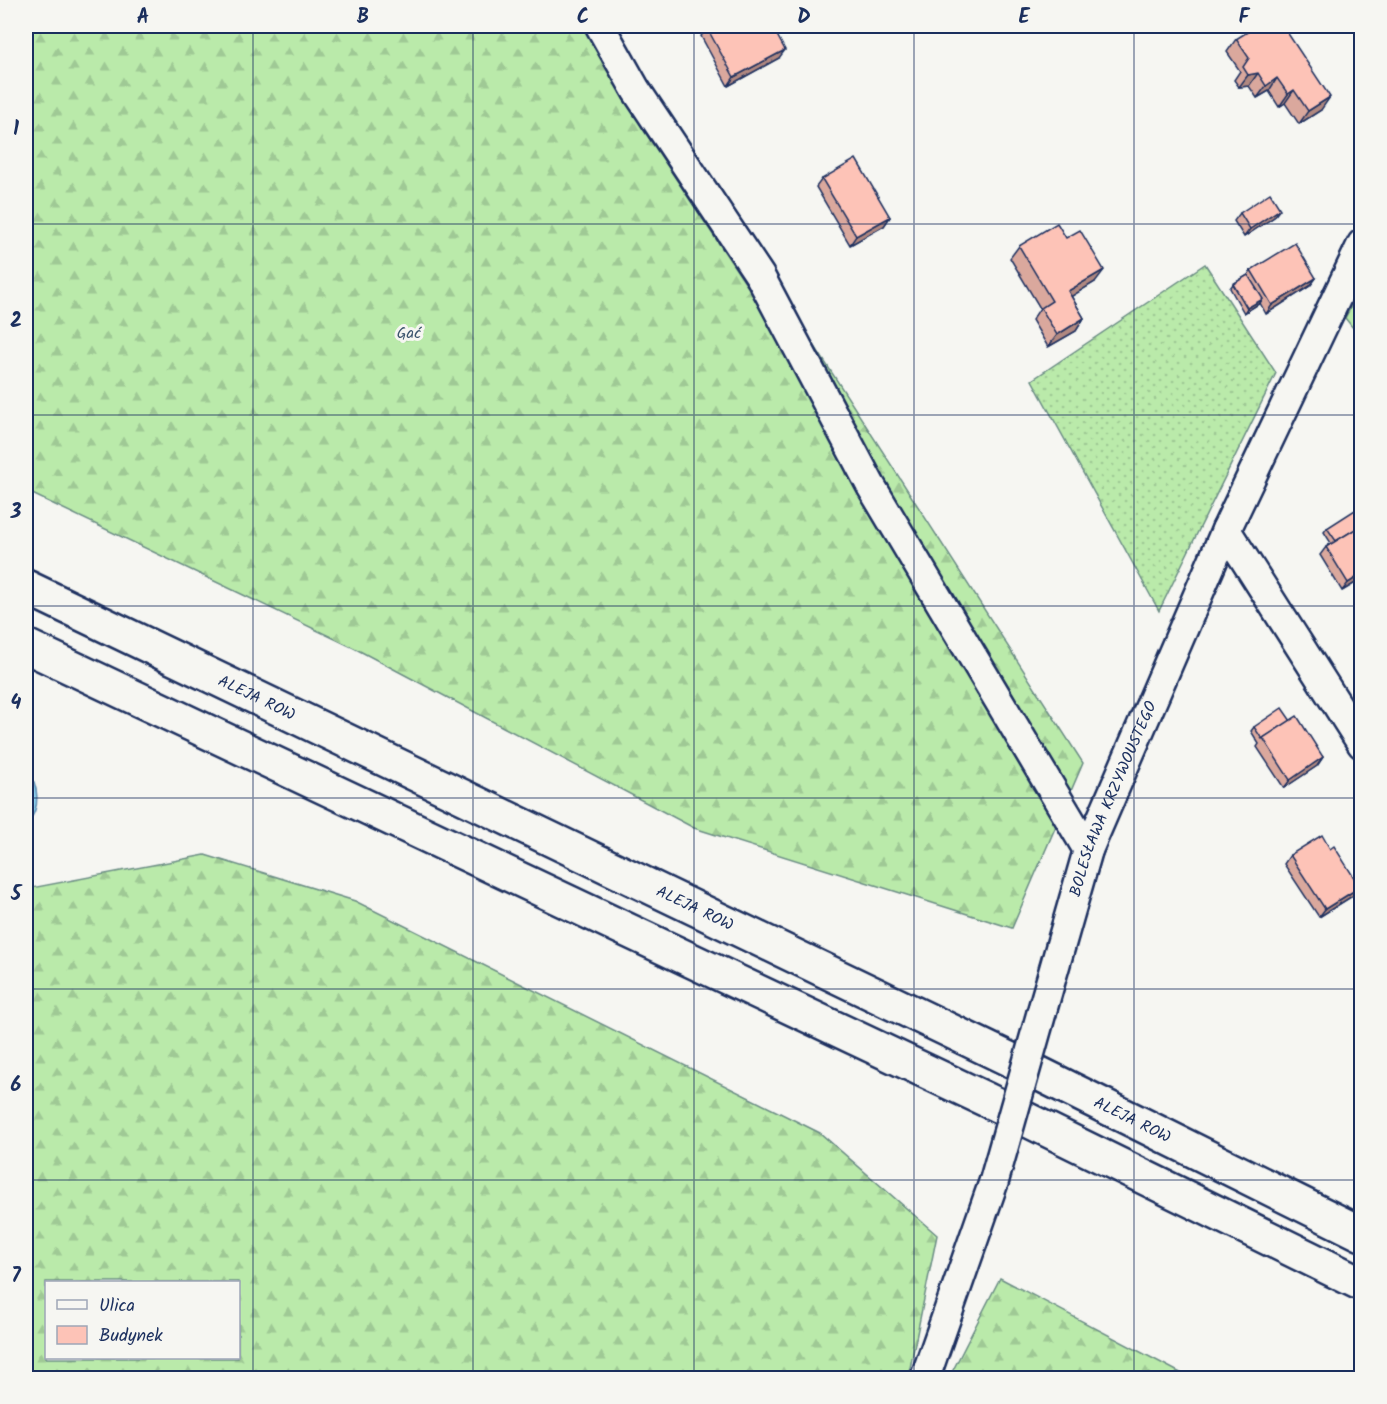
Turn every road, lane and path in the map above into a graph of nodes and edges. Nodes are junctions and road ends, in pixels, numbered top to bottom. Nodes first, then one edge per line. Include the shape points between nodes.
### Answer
1 (600, 26) edge
2 (1362, 244) edge
3 (1226, 531) junction
4 (26, 587) edge
5 (26, 646) edge
6 (1362, 744) edge
7 (1088, 850) junction
8 (1362, 1234) edge
9 (1362, 1284) edge
10 (925, 1378) edge

1 - 7 street via 636,90 760,276 871,486
2 - 3 street, BOLESŁAWA KRZYWOUSTEGO
3 - 6 street
3 - 7 street, BOLESŁAWA KRZYWOUSTEGO
4 - 8 main road, ALEJA ROW via 1034,1071
5 - 9 main road via 987,1100
7 - 10 street, BOLESŁAWA KRZYWOUSTEGO, bridge via 994,1181

